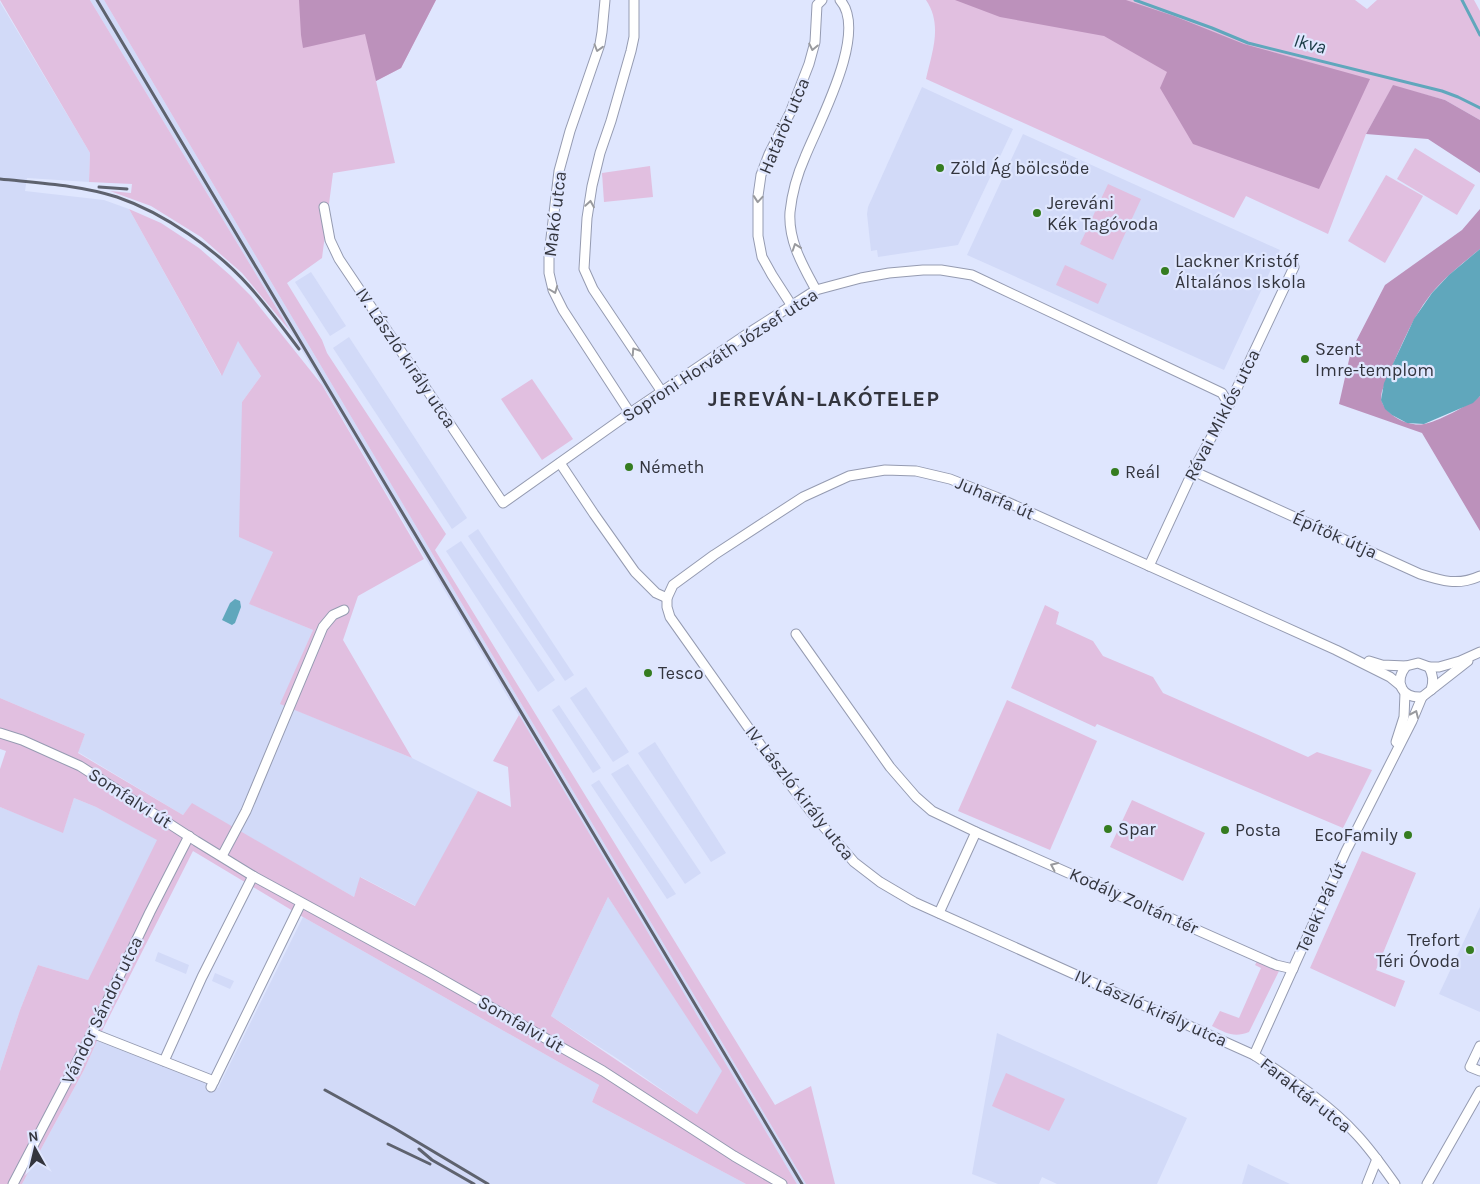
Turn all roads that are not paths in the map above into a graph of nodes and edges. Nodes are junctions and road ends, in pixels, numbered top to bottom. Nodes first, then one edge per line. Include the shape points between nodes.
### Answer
1 (605, 0) edge
2 (634, 0) edge
3 (822, 0) edge
4 (840, 0) edge
5 (324, 207) dead end
6 (1293, 264) dead end
7 (816, 290) junction
8 (792, 306) junction
9 (662, 392) junction
10 (1229, 404) junction
11 (630, 413) junction
12 (560, 462) junction
13 (1192, 471) junction
14 (502, 503) joint
15 (1148, 566) junction
16 (1480, 576) edge
17 (667, 598) junction
18 (344, 610) dead end
19 (796, 634) dead end
20 (1336, 650) junction
21 (1480, 652) edge
22 (1406, 666) junction
23 (1429, 667) junction
24 (1403, 690) junction
25 (1431, 690) junction
26 (1422, 697) junction
27 (0, 732) edge
28 (1390, 761) junction
29 (976, 832) junction
30 (189, 836) junction
31 (222, 856) junction
32 (253, 876) junction
33 (301, 903) junction
34 (939, 913) junction
35 (1293, 969) junction
36 (92, 1034) junction
37 (1480, 1046) edge
38 (1254, 1055) junction
39 (164, 1061) junction
40 (1480, 1071) edge
41 (1480, 1092) edge
42 (1378, 1159) junction
43 (13, 1184) edge
44 (782, 1184) edge
45 (1367, 1184) edge
46 (1395, 1184) edge
47 (1428, 1184) edge

1 -> 11 street, Makó utca via 600,44 559,171 549,273 563,310
9 -> 2 street, Makó utca via 584,269 592,186 632,44
3 -> 8 street, Határőr utca via 818,5 815,42 809,64 790,113 769,154 758,196 758,236 762,257
7 -> 4 street, Határőr utca via 792,237 790,214 796,180 843,68 849,22 846,6
5 - 14 street, IV. László király utca via 330,240 339,259
6 - 10 street, Révai Miklós utca
7 - 8 street, Soproni Horváth József utca
7 - 10 street, Soproni Horváth József utca via 889,273 941,270 972,275 1222,393
8 - 9 street, Soproni Horváth József utca
9 - 11 street, Soproni Horváth József utca
10 - 13 street, Révai Miklós utca
11 - 12 street, Soproni Horváth József utca
12 - 14 street, Soproni Horváth József utca
12 - 17 street via 635,572 656,593
13 - 15 street, Révai Miklós utca
13 - 16 street, Építők útja via 1420,574 1447,582 1461,582
15 - 17 street, Juharfa út via 950,479 916,471 886,470 849,476 803,497 673,585
15 - 20 street, Juharfa út
17 - 34 street, IV. László király utca via 668,613 693,650 767,754 834,840 854,862 880,882
18 - 31 street via 329,618 324,628 246,811
19 - 29 street, Kodály Zoltán tér via 890,767 916,797 932,811
20 - 22 street, Juharfa út via 1377,664
20 - 24 street, Juharfa út via 1390,677
21 - 23 street, Teleki Pál út via 1450,664
21 - 25 street, Teleki Pál út
22 - 23 street, Teleki Pál út via 1418,663
22 - 24 street, Teleki Pál út via 1402,672
23 - 25 street via 1434,683
24 - 26 street via 1413,698
24 - 28 street, Teleki Pál út via 1404,717
25 - 26 street, Teleki Pál út
28 -> 26 street, Teleki Pál út
27 - 30 street, Somfalvi út via 80,766
28 - 35 street, Teleki Pál út
29 - 34 street
35 -> 29 street, Kodály Zoltán tér via 1276,965
30 - 31 street, Somfalvi út
30 - 36 street, Vándor Sándor utca
31 - 32 street, Somfalvi út
32 - 33 street, Somfalvi út
32 - 39 street
33 - 39 street via 213,1084
33 - 44 street, Somfalvi út via 603,1071
34 - 38 street, IV. László király utca
35 - 38 street, Teleki Pál út
36 - 39 street
36 - 43 street, Vándor Sándor utca
37 - 40 street via 1470,1067
38 - 42 street, Faraktár utca via 1327,1108
41 - 47 street
42 - 45 street
42 - 46 street, Faraktár utca

